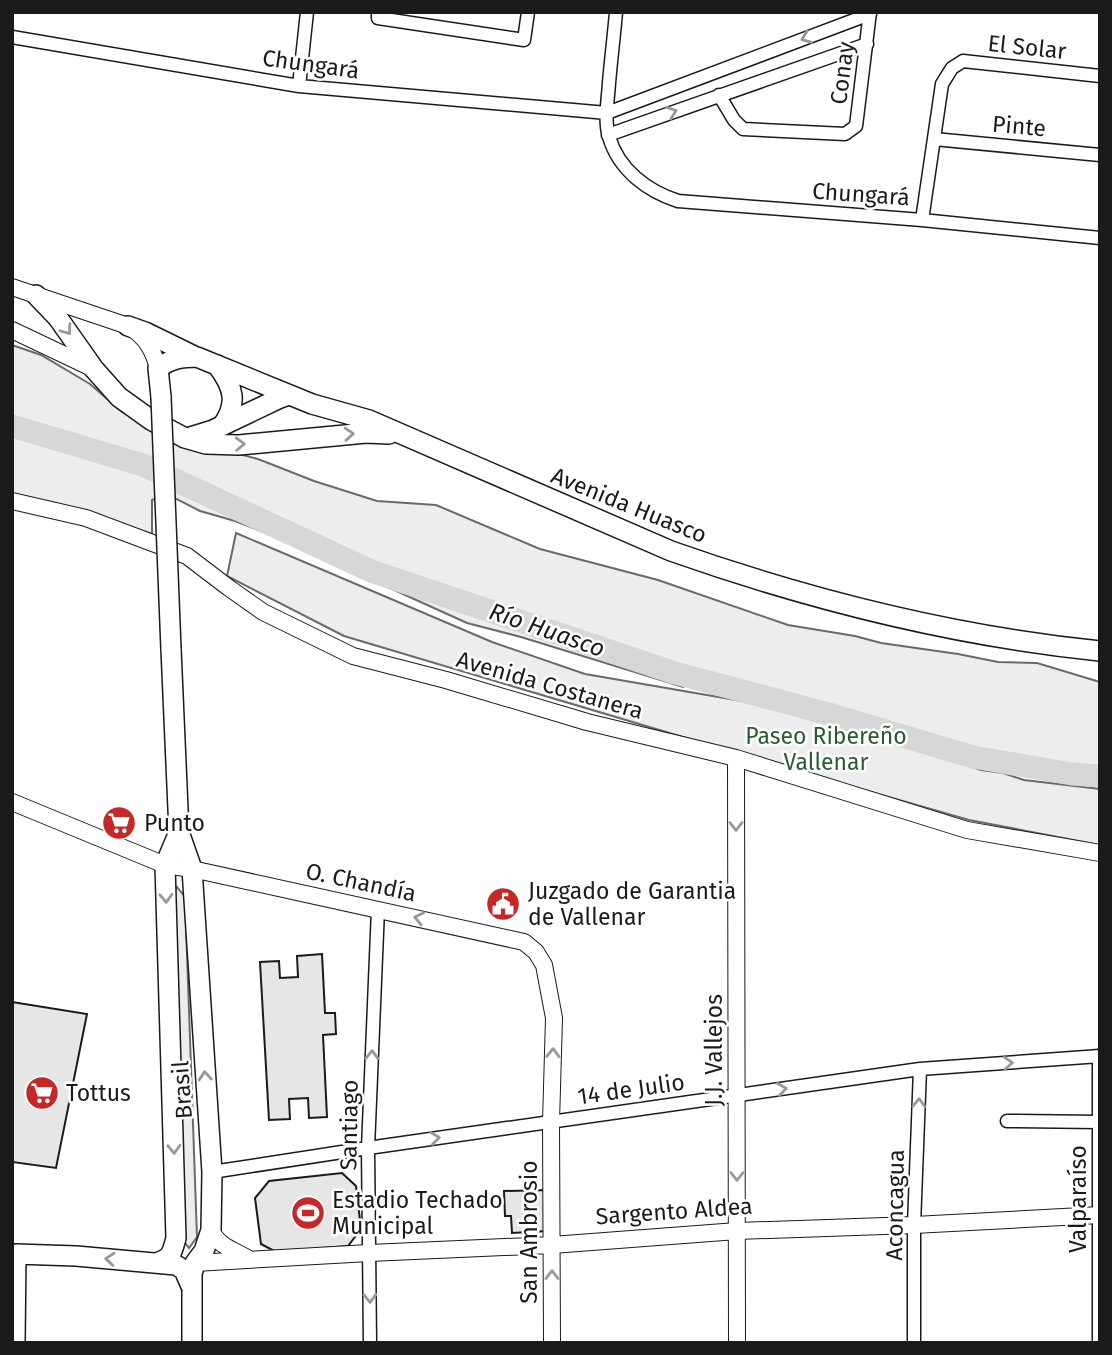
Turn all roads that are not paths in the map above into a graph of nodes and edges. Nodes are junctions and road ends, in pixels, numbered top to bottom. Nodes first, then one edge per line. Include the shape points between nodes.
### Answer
1 (307, 12) edge
2 (378, 12) edge
3 (527, 12) edge
4 (616, 12) edge
5 (870, 13) edge
6 (12, 37) edge
7 (867, 44) junction
8 (1100, 76) edge
9 (299, 86) junction
10 (719, 95) junction
11 (607, 113) junction
12 (608, 135) junction
13 (934, 139) junction
14 (1100, 155) edge
15 (922, 220) junction
16 (1100, 238) edge
17 (12, 287) edge
18 (36, 295) junction
19 (128, 326) junction
20 (12, 330) edge
21 (197, 357) junction
22 (217, 365) junction
23 (158, 368) junction
24 (93, 369) junction
25 (289, 395) junction
26 (312, 404) junction
27 (222, 426) junction
28 (401, 436) junction
29 (185, 438) junction
30 (296, 439) junction
31 (12, 500) edge
32 (1100, 651) edge
33 (736, 758) junction
34 (12, 802) edge
35 (178, 832) junction
36 (1100, 853) edge
37 (165, 865) junction
38 (192, 869) junction
39 (378, 909) junction
40 (1100, 1056) edge
41 (920, 1069) junction
42 (737, 1095) junction
43 (1007, 1121) dead end
44 (551, 1122) junction
45 (1099, 1122) edge
46 (368, 1148) junction
47 (212, 1172) junction
48 (1099, 1215) edge
49 (914, 1225) junction
50 (211, 1230) junction
51 (737, 1231) junction
52 (176, 1238) junction
53 (552, 1245) junction
54 (369, 1252) junction
55 (14, 1254) edge
56 (251, 1260) junction
57 (156, 1263) junction
58 (195, 1263) junction
59 (191, 1286) junction
60 (15, 1343) edge
61 (192, 1343) edge
62 (370, 1343) edge
63 (552, 1343) edge
64 (737, 1343) edge
65 (914, 1343) edge
66 (1099, 1343) edge

1 - 9 street
2 - 3 street via 377,18 524,40
4 - 11 street
5 - 7 street, Conay
5 -> 11 street
6 - 9 street, Chungará
7 - 10 street
7 - 10 street, Conay via 856,125 845,134 743,129
8 - 13 street, El Solar via 963,61 942,84
9 - 11 street, Chungará
12 -> 10 street
11 - 12 street
12 - 15 street, Chungará via 632,175 653,191 678,201
13 - 14 street, Pinte
13 - 15 street
15 - 16 street, Chungará
17 - 18 main road
18 - 19 main road
18 -> 24 main road
19 - 21 main road, Avenida Huasco
19 - 23 main road via 144,338
20 - 24 main road
21 - 22 main road, Avenida Huasco
21 - 23 main road
22 - 25 main road, Avenida Huasco
22 - 27 main road via 232,396
23 - 35 main road, Brasil, bridge
24 - 29 main road via 119,397
25 - 26 main road, Avenida Huasco
25 - 27 main road
26 - 28 main road, Avenida Huasco via 359,416
26 - 30 main road via 313,425
27 - 29 main road
30 -> 28 main road via 366,433
28 - 32 main road, Avenida Huasco via 671,551 769,584 920,623
29 -> 30 main road via 239,445
31 - 33 main road, Avenida Costanera via 86,518 187,556 263,612 353,656 587,722
33 - 36 main road, Avenida Costanera via 967,830
33 -> 42 main road, J.J. Vallejos
34 - 37 main road, O. Chandía
35 - 37 main road, Brasil
35 - 38 main road, Brasil
37 - 38 main road, O. Chandía
37 -> 52 main road, Brasil
38 - 39 main road, O. Chandía
47 -> 38 main road, Brasil
44 -> 39 main road, O. Chandía via 554,1018 544,965 536,952 524,942
46 -> 39 street, Santiago
41 -> 40 street, 14 de Julio
40 - 45 street, Valparaíso
42 -> 41 street, 14 de Julio
49 -> 41 street, Aconcagua
42 - 44 street, 14 de Julio
42 -> 51 main road, J.J. Vallejos
43 - 45 street
46 -> 44 street, 14 de Julio
44 - 53 main road, San Ambrosio
45 - 48 street, Valparaíso
46 - 47 street, 14 de Julio
46 - 54 street, Santiago
47 - 50 main road, Brasil
48 - 49 main road, Sargento Aldea
48 - 66 street, Valparaíso
49 - 51 main road, Sargento Aldea
49 - 65 street, Aconcagua
50 - 56 main road via 223,1245
50 - 58 main road, Brasil
51 - 53 main road, Sargento Aldea
51 - 64 main road, J.J. Vallejos
52 - 57 main road via 172,1254
52 - 58 main road via 179,1255
53 - 54 main road, Sargento Aldea
63 -> 53 main road, San Ambrosio
54 - 56 main road, Sargento Aldea
54 -> 62 street, Santiago
57 -> 55 main road
55 - 60 main road
56 - 58 main road, Sargento Aldea
57 - 59 main road via 184,1270
58 - 59 main road, Brasil
59 - 61 main road, Brasil

